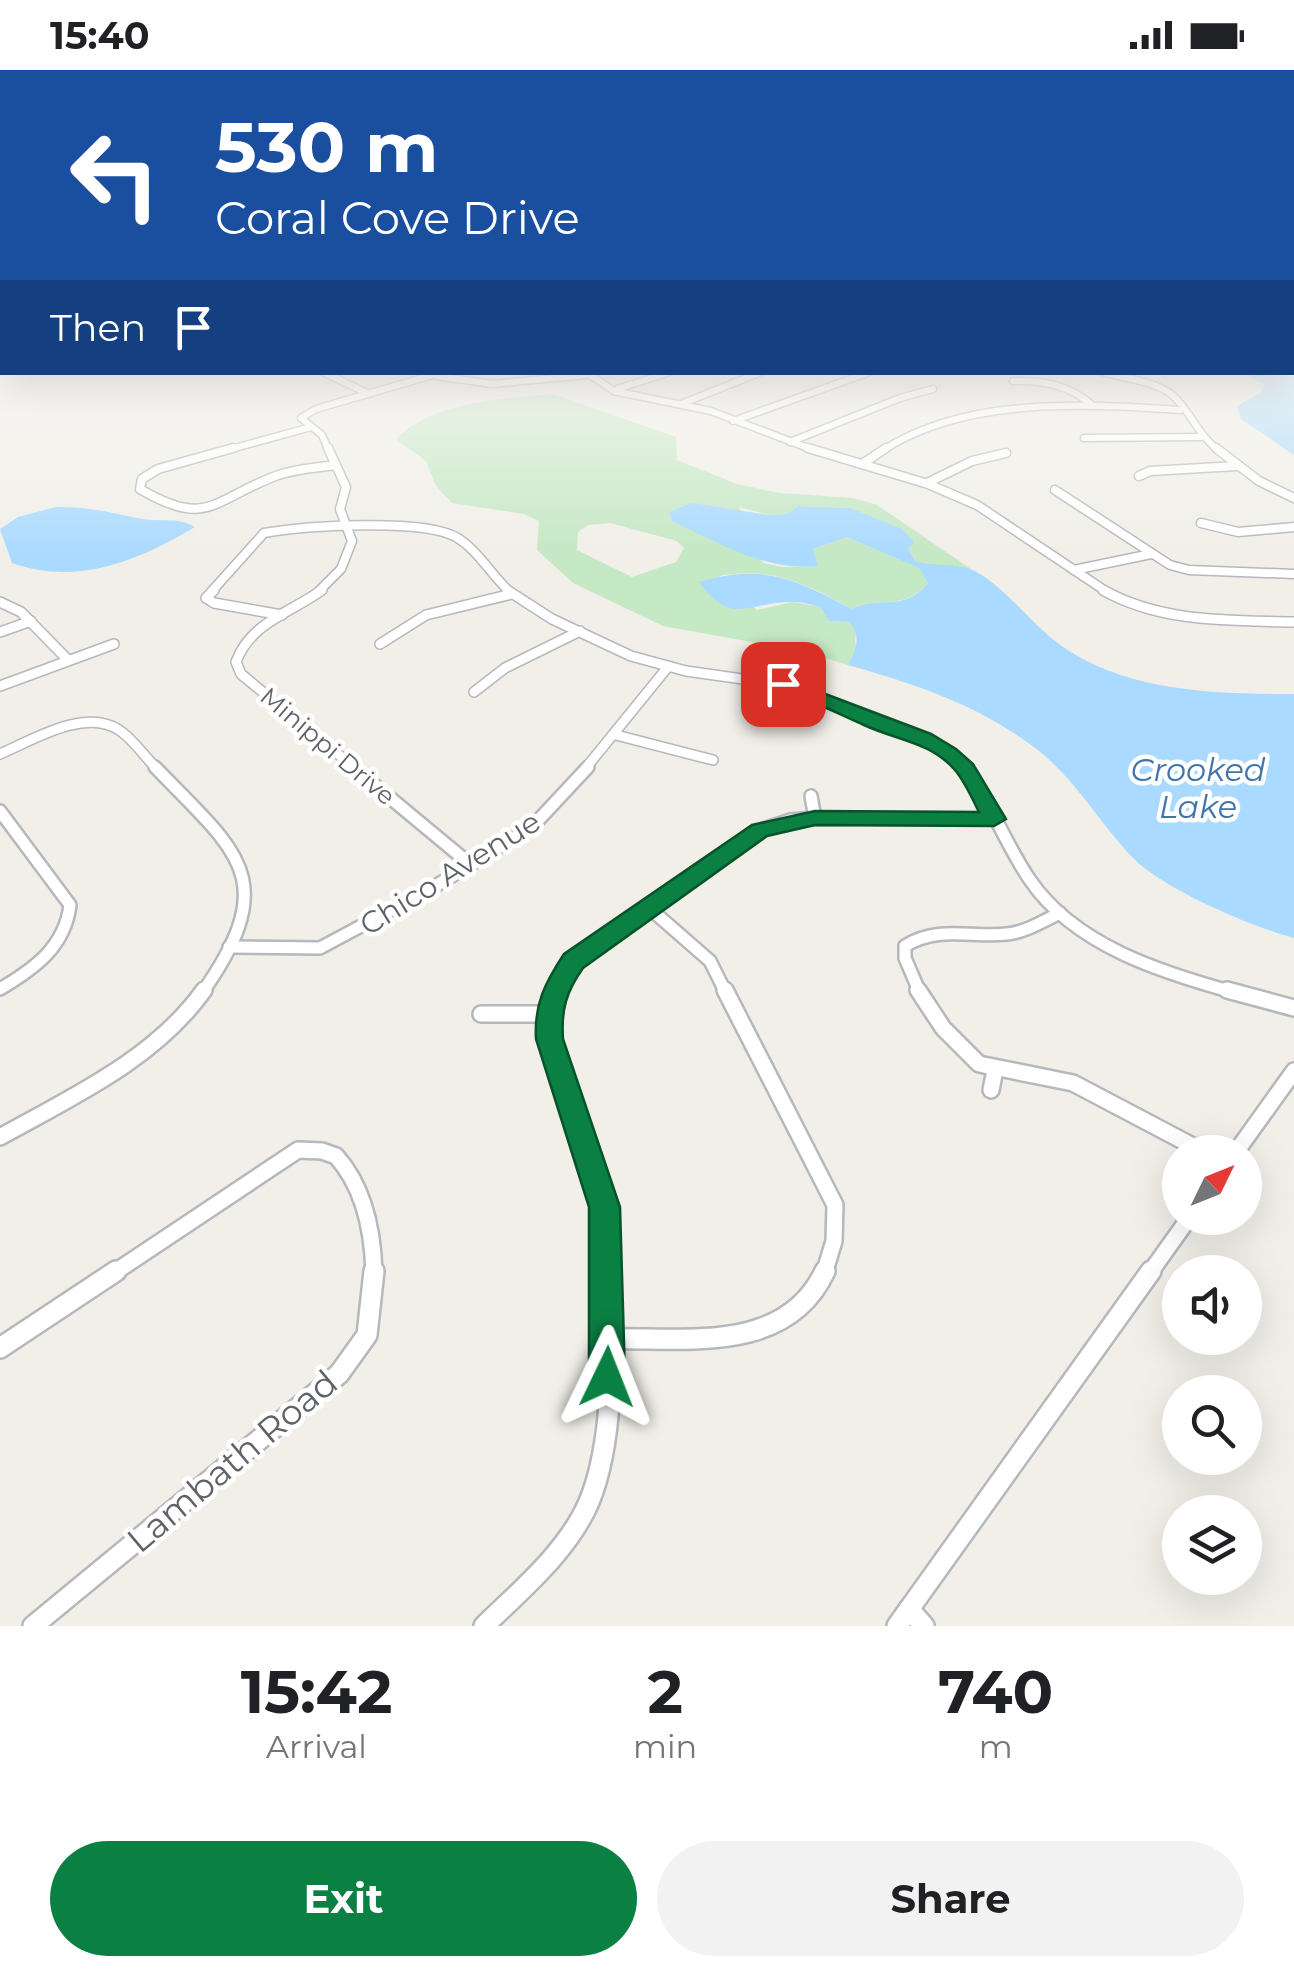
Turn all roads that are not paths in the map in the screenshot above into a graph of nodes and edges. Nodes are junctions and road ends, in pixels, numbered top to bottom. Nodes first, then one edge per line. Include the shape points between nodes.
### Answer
1 (1180, 410) edge
2 (314, 411) edge
3 (696, 411) edge
4 (765, 411) edge
5 (868, 411) edge
6 (1048, 411) edge
7 (734, 422) junction
8 (311, 428) junction
9 (1201, 437) junction
10 (1084, 438) dead end
11 (790, 442) junction
12 (1006, 453) dead end
13 (862, 464) junction
14 (336, 465) junction
15 (1237, 466) junction
16 (1139, 476) dead end
17 (927, 484) junction
18 (1055, 490) dead end
19 (1294, 498) edge
20 (1201, 523) dead end
21 (1294, 527) edge
22 (349, 528) junction
23 (1151, 554) junction
24 (1074, 570) junction
25 (1294, 574) edge
26 (512, 594) junction
27 (0, 602) edge
28 (282, 615) junction
29 (31, 622) junction
30 (1294, 622) edge
31 (580, 630) junction
32 (0, 632) edge
33 (114, 644) dead end
34 (380, 644) dead end
35 (68, 660) junction
36 (667, 668) junction
37 (0, 686) edge
38 (474, 692) dead end
39 (616, 736) junction
40 (0, 754) edge
41 (713, 760) dead end
42 (812, 796) dead end
43 (0, 811) edge
44 (815, 818) junction
45 (994, 819) junction
46 (470, 866) junction
47 (647, 906) junction
48 (1060, 913) junction
49 (229, 947) junction
50 (0, 989) edge
51 (1294, 1008) edge
52 (480, 1014) dead end
53 (548, 1014) junction
54 (995, 1070) junction
55 (1294, 1071) edge
56 (991, 1090) dead end
57 (1171, 1135) edge
58 (1248, 1135) edge
59 (0, 1137) edge
60 (1177, 1235) edge
61 (608, 1339) junction
62 (0, 1348) edge
63 (903, 1617) edge
64 (32, 1626) edge
65 (484, 1626) edge
66 (924, 1626) edge

1 - 9 street
2 - 8 street via 304,414
3 - 7 street
4 - 7 street
5 - 11 street
6 - 13 street via 957,420
7 - 11 street
8 - 14 street, Minippi Drive via 322,435
8 - 14 street via 158,469 140,488 168,508 188,512 280,474
9 - 10 street
9 - 15 street
11 - 13 street
12 - 17 street
13 - 17 street
14 - 22 street, Minippi Drive via 346,487 340,509
15 - 16 street
15 - 19 street
17 - 24 street via 991,512
18 - 23 street
20 - 21 street via 1238,532
22 - 26 street via 456,536
22 - 28 street, Minippi Drive via 351,548 323,591
22 - 28 street via 264,533 206,598
23 - 24 street
23 - 25 street via 1189,570
24 - 30 street via 1108,593 1159,612
26 - 31 street
26 - 34 street via 426,615
27 - 29 street
28 - 46 street, Minippi Drive via 246,635 236,662 241,674
29 - 32 street
29 - 35 street
31 - 36 street
31 - 38 street via 505,668
33 - 35 street
35 - 37 street
36 - 39 street, Chico Avenue
36 - 45 street via 783,684 924,738 966,768
39 - 41 street
39 - 46 street, Chico Avenue via 541,819
40 - 49 street via 68,727 104,723 118,730 242,863 246,902
42 - 44 street
43 - 50 street via 70,905 61,936 36,969
44 - 45 street
44 - 47 street via 760,830
45 - 48 street via 1033,886
46 - 49 street, Chico Avenue via 320,948
47 - 53 street via 574,961 556,986
47 - 61 street via 710,961 835,1206 838,1230 817,1286 772,1327 737,1335
48 - 51 street via 1147,963
48 - 54 street via 1018,932 932,932 905,946 904,966 957,1048
49 - 59 street via 167,1035
52 - 53 street
53 - 61 street via 550,1039 604,1207
54 - 56 street
54 - 57 street via 1070,1083
55 - 58 street
60 - 63 street
61 - 65 street via 604,1452 590,1500 565,1543
62 - 64 street, Lambath Road via 277,1160 298,1150 322,1150 339,1158 353,1178 368,1220 374,1276 369,1331 356,1356
63 - 66 street

